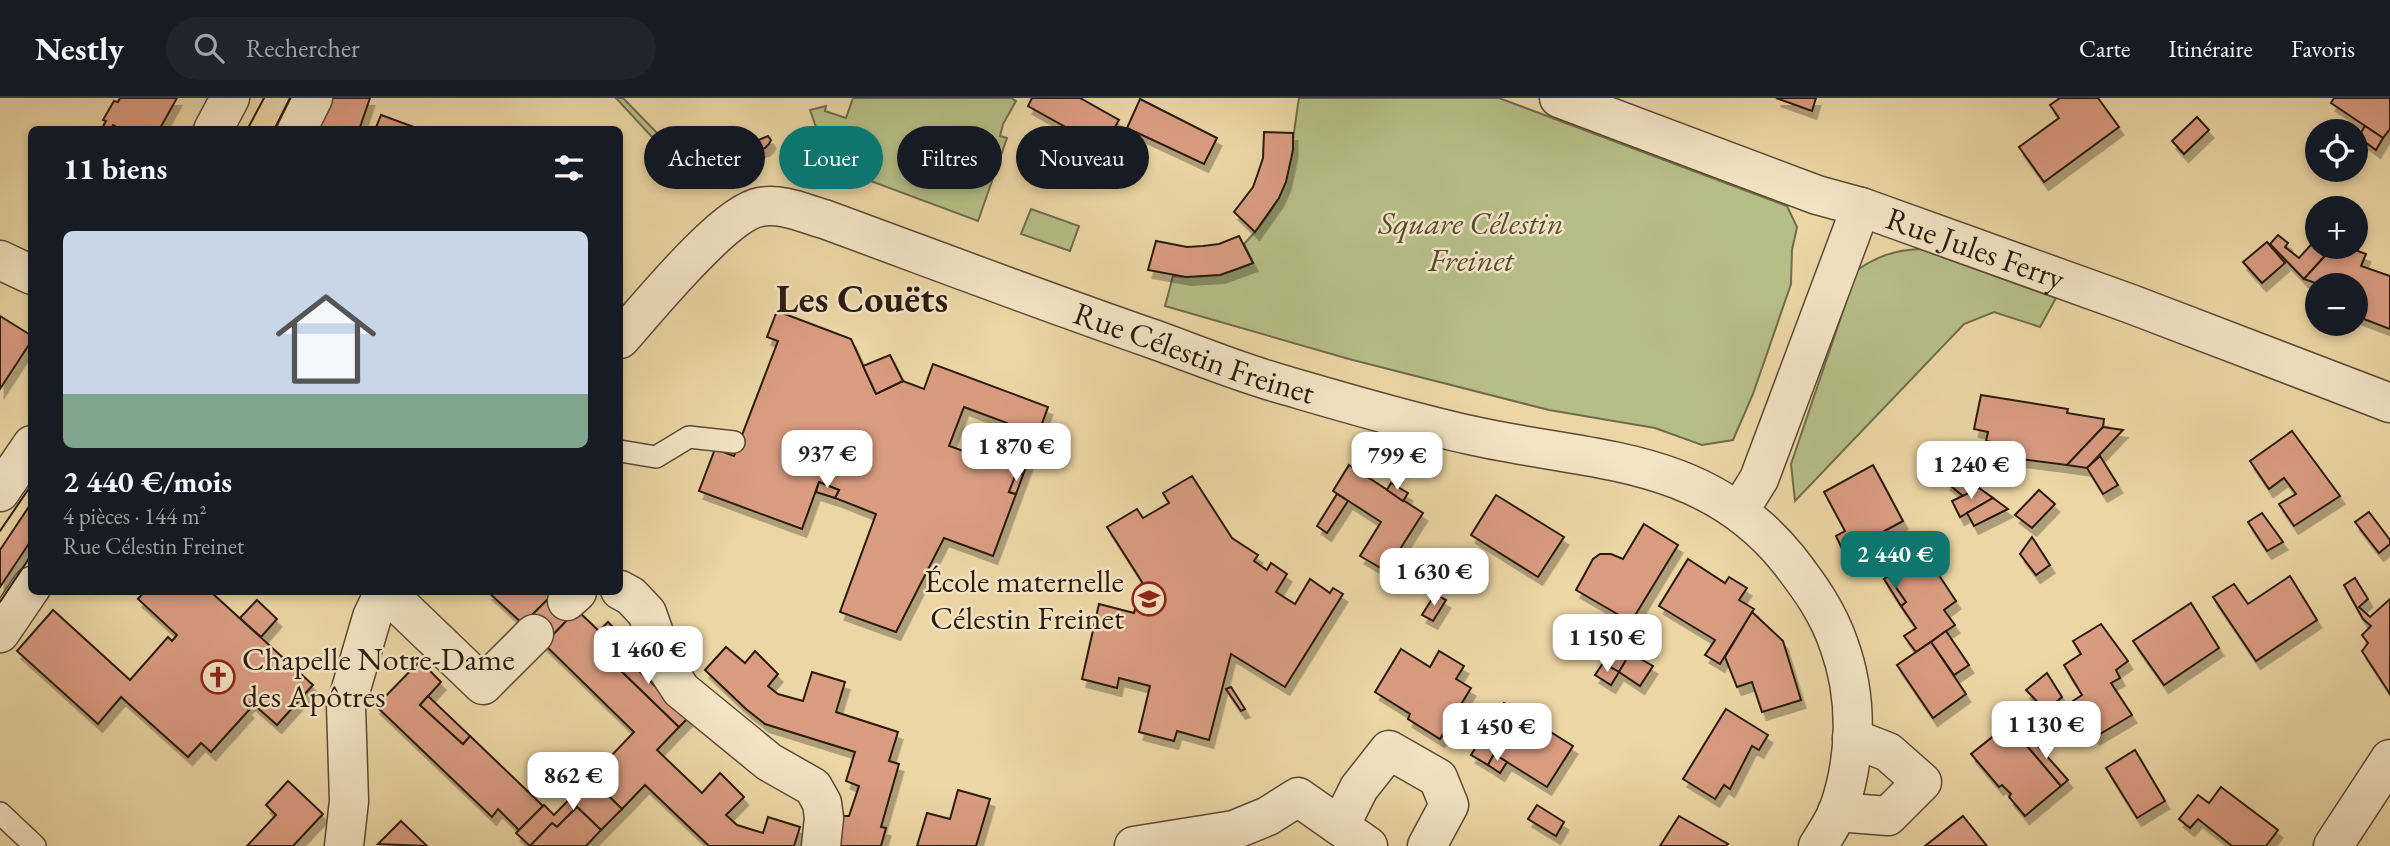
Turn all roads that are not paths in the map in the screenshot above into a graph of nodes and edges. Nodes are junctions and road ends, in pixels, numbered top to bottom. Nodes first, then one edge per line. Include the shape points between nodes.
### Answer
1 (230, 98) edge
2 (313, 98) edge
3 (1559, 98) edge
4 (216, 126) edge
5 (299, 126) edge
6 (1861, 207) junction
7 (0, 260) edge
8 (28, 273) edge
9 (623, 336) edge
10 (2390, 403) edge
11 (734, 442) dead end
12 (28, 451) edge
13 (623, 452) edge
14 (0, 492) edge
15 (1739, 511) junction
16 (28, 592) edge
17 (625, 593) edge
18 (383, 595) edge
19 (388, 595) edge
20 (0, 633) edge
21 (534, 634) dead end
22 (1852, 738) junction
23 (2390, 759) edge
24 (1837, 812) junction
25 (0, 813) edge
26 (1354, 836) edge
27 (2335, 845) edge
28 (35, 846) edge
29 (344, 846) edge
30 (821, 846) edge
31 (1134, 846) edge
32 (1427, 846) edge
33 (1818, 846) edge

1 - 4 street
2 - 5 street
3 - 6 street, Rue Jules Ferry via 1817,195
6 - 10 street, Rue Jules Ferry
6 - 15 street via 1759,479
7 - 8 street
9 - 15 street, Rue Célestin Freinet via 734,218 758,207 786,208 1277,383 1471,435 1630,464 1683,480
11 - 13 lane via 689,437 656,457
12 - 14 street
15 - 22 street, Rue Célestin Freinet via 1798,571 1834,629 1850,685
16 - 20 street
17 - 30 street via 647,613 666,667 681,690 769,762 813,788 822,803
18 - 29 street via 372,617 346,706 349,801
19 - 21 street via 483,685
22 - 24 street, Rue Célestin Freinet
22 - 24 street via 1888,752 1922,782 1888,816
23 - 27 street
24 - 33 street, Rue Célestin Freinet
25 - 28 lane
26 - 31 street via 1298,797 1234,830
26 - 32 street via 1359,789 1389,750 1438,778 1450,805

